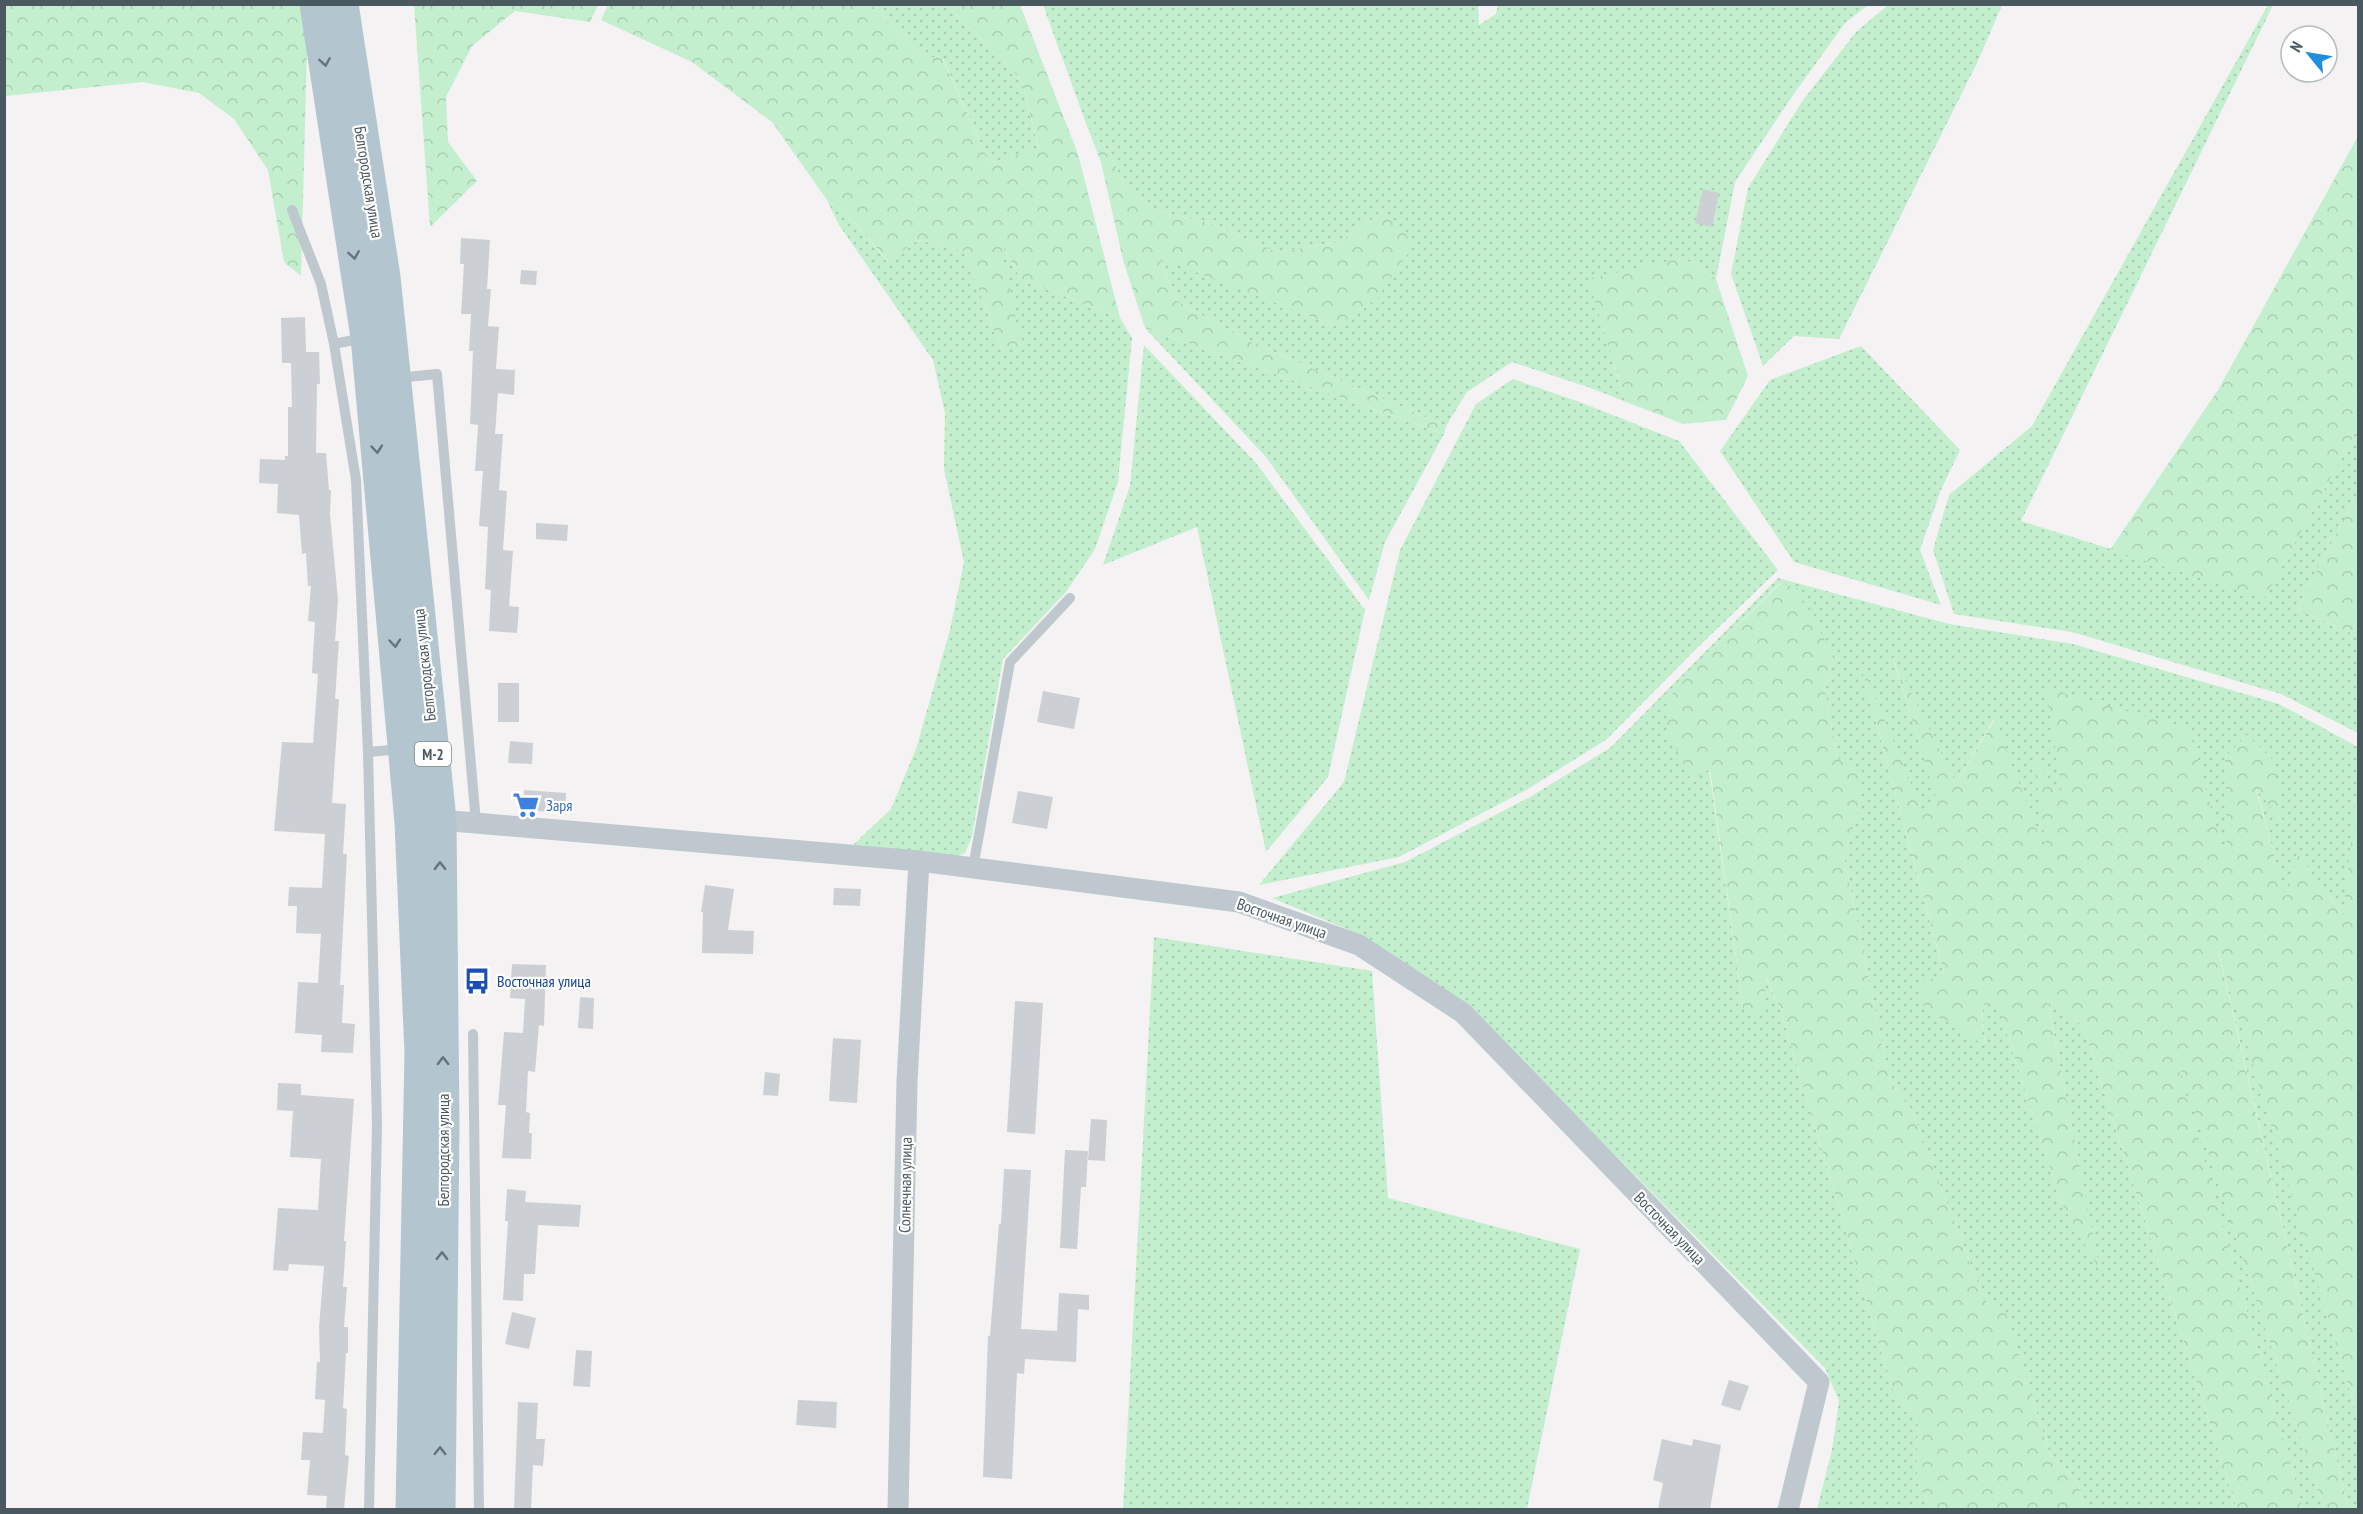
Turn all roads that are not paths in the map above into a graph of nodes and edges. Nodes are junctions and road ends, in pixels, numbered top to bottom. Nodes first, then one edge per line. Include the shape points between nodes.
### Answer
1 (316, 4) edge
2 (342, 4) edge
3 (292, 210) dead end
4 (367, 338) junction
5 (334, 344) junction
6 (394, 379) junction
7 (1070, 598) dead end
8 (404, 749) junction
9 (368, 752) junction
10 (425, 821) junction
11 (476, 823) junction
12 (919, 861) junction
13 (973, 868) junction
14 (473, 1034) dead end
15 (369, 1509) edge
16 (412, 1509) edge
17 (439, 1509) edge
18 (479, 1509) edge
19 (898, 1509) edge
20 (1788, 1509) edge

1 -> 4 main road, Белгородская улица / М-2
2 - 6 main road, Белгородская улица / М-2 via 384,277
3 - 5 lane via 321,284
4 - 5 lane
4 -> 8 main road, Белгородская улица / М-2
5 - 9 lane via 356,480
6 - 10 main road, Белгородская улица / М-2
6 - 11 lane via 436,374
7 - 13 lane via 1010,662
8 - 9 lane
8 - 10 main road, Белгородская улица / М-2
9 - 15 lane via 377,1124
10 - 11 street, Восточная улица
10 - 16 main road, Белгородская улица / М-2
17 -> 10 main road, Белгородская улица / М-2 via 443,1125
11 - 12 street, Восточная улица
12 - 13 street, Восточная улица
12 - 19 street, Солнечная улица via 907,1081
13 - 20 street, Восточная улица via 1239,902 1359,945 1463,1013 1820,1382
14 - 18 lane

